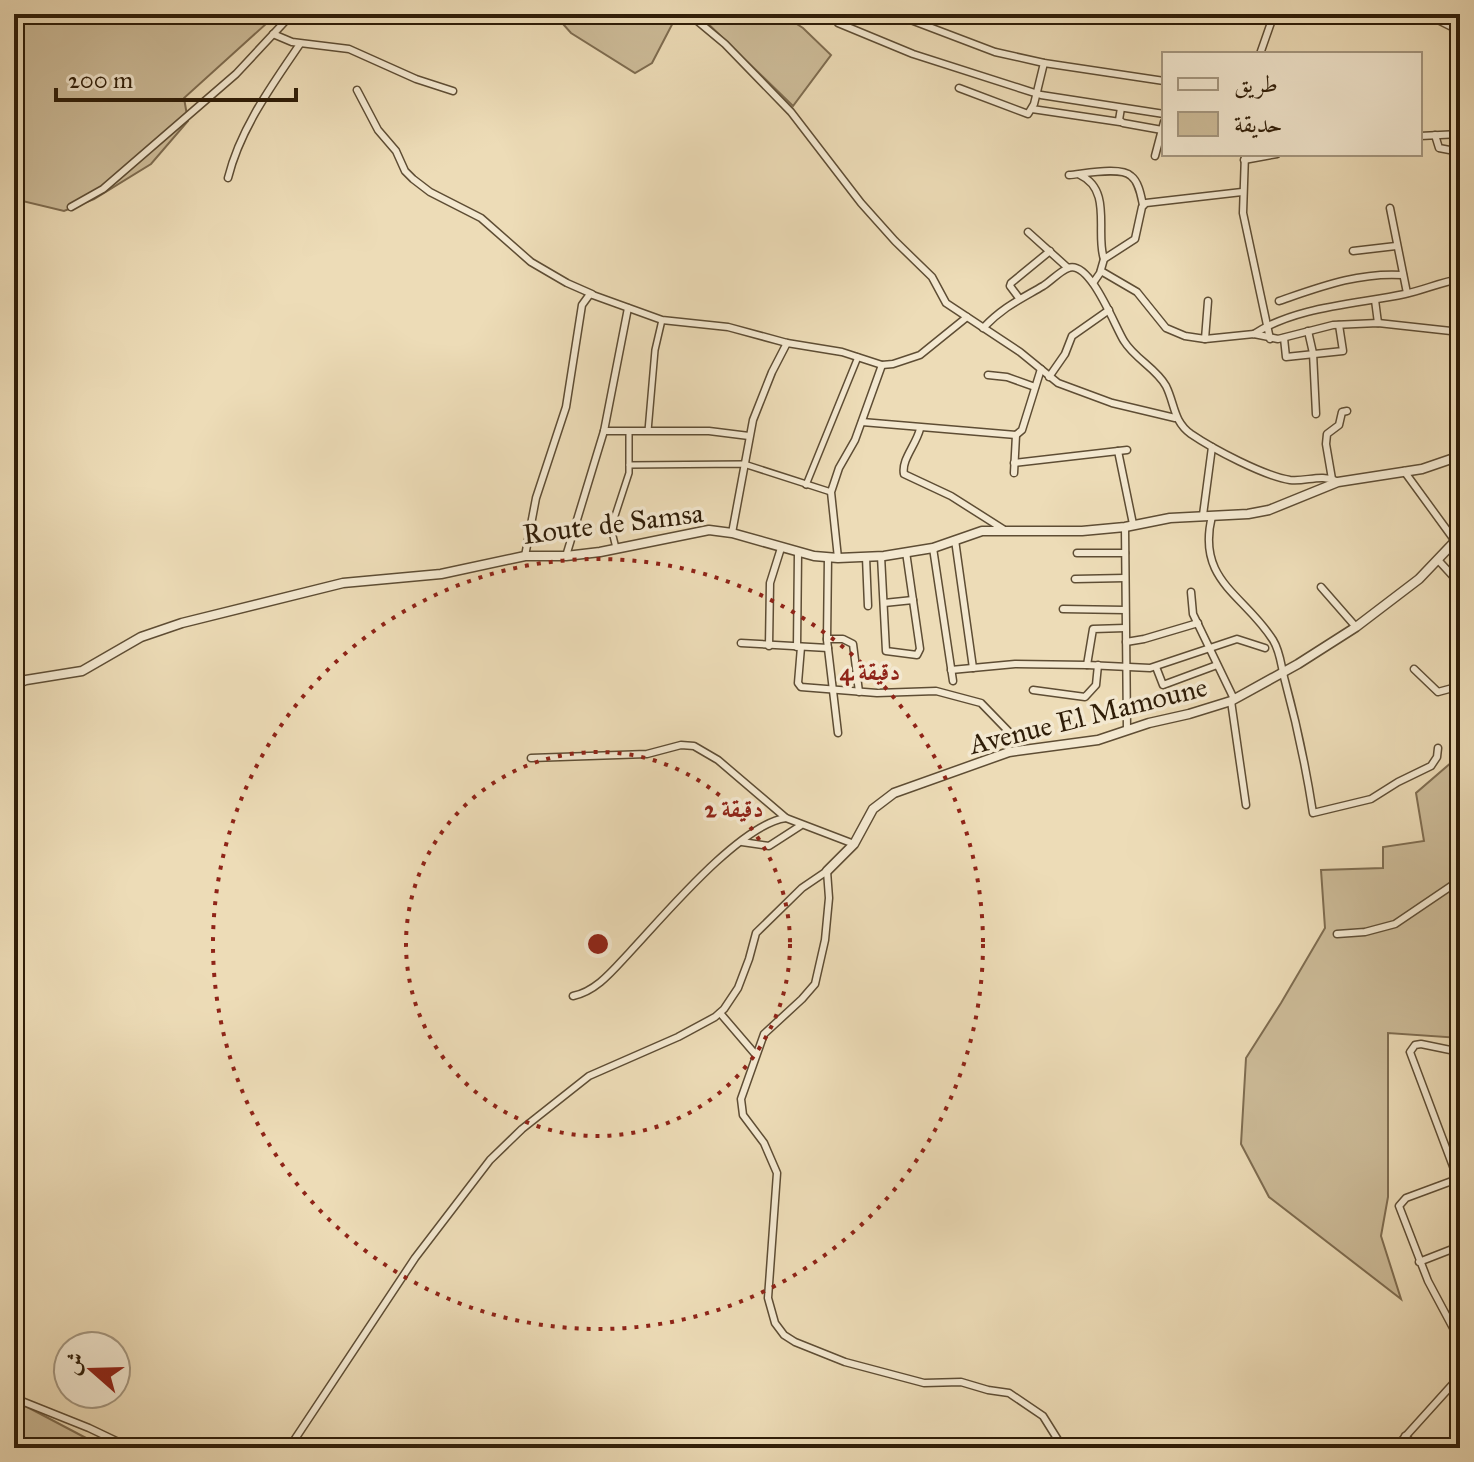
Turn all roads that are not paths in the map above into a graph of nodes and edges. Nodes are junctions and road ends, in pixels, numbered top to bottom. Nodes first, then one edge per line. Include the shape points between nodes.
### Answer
1 (292, 14) edge
2 (689, 14) edge
3 (895, 14) edge
4 (1274, 14) edge
5 (1436, 14) edge
6 (838, 23) dead end
7 (1460, 31) edge
8 (273, 34) junction
9 (300, 44) junction
10 (1261, 52) edge
11 (1044, 63) junction
12 (1162, 81) edge
13 (959, 88) dead end
14 (357, 90) dead end
15 (453, 91) dead end
16 (1037, 93) junction
17 (1121, 108) junction
18 (1032, 109) junction
19 (1162, 114) edge
20 (1120, 122) junction
21 (1162, 126) edge
22 (1162, 130) edge
23 (1460, 134) edge
24 (1435, 135) junction
25 (1422, 136) edge
26 (1460, 152) edge
27 (1155, 156) dead end
28 (1244, 157) edge
29 (1079, 174) junction
30 (1069, 175) dead end
31 (228, 178) dead end
32 (1242, 192) junction
33 (1143, 205) junction
34 (71, 207) dead end
35 (1390, 208) dead end
36 (1028, 232) dead end
37 (1396, 246) junction
38 (1050, 251) junction
39 (1353, 251) dead end
40 (1104, 259) junction
41 (1068, 268) junction
42 (1101, 271) junction
43 (1403, 275) junction
44 (1460, 279) edge
45 (1093, 283) junction
46 (1407, 293) junction
47 (595, 295) junction
48 (1019, 298) junction
49 (1375, 300) junction
50 (1208, 301) dead end
51 (1279, 301) dead end
52 (628, 308) junction
53 (1109, 310) junction
54 (967, 317) junction
55 (662, 320) junction
56 (1378, 323) junction
57 (1339, 325) junction
58 (1267, 326) junction
59 (983, 328) junction
60 (1308, 331) junction
61 (1460, 332) edge
62 (1254, 334) junction
63 (1284, 338) junction
64 (1205, 339) junction
65 (1270, 339) junction
66 (787, 343) junction
67 (1313, 353) junction
68 (858, 357) junction
69 (882, 365) junction
70 (1041, 369) junction
71 (988, 375) dead end
72 (1049, 377) junction
73 (1035, 387) junction
74 (1347, 411) dead end
75 (1316, 414) dead end
76 (1175, 418) junction
77 (862, 422) junction
78 (920, 429) junction
79 (604, 431) junction
80 (629, 431) junction
81 (648, 431) junction
82 (1016, 435) junction
83 (749, 436) junction
84 (1212, 447) junction
85 (1127, 450) dead end
86 (1118, 451) junction
87 (1460, 456) edge
88 (1014, 463) junction
89 (744, 464) junction
90 (629, 465) junction
91 (1404, 471) junction
92 (1014, 473) dead end
93 (1335, 480) junction
94 (806, 485) junction
95 (831, 492) junction
96 (1208, 515) junction
97 (1129, 525) junction
98 (1003, 529) junction
99 (732, 533) junction
100 (1458, 538) edge
101 (955, 540) junction
102 (616, 548) junction
103 (781, 548) junction
104 (933, 548) junction
105 (906, 552) junction
106 (798, 553) junction
107 (1077, 553) dead end
108 (1125, 553) junction
109 (525, 556) junction
110 (566, 556) junction
111 (881, 556) junction
112 (828, 557) junction
113 (866, 557) junction
114 (838, 558) junction
115 (1439, 561) junction
116 (1125, 578) junction
117 (1075, 579) dead end
118 (1460, 584) edge
119 (1321, 587) dead end
120 (1191, 592) dead end
121 (913, 600) junction
122 (884, 603) junction
123 (868, 606) dead end
124 (1063, 609) dead end
125 (1125, 610) junction
126 (1198, 623) junction
127 (1356, 627) junction
128 (1125, 628) junction
129 (827, 639) junction
130 (1126, 642) junction
131 (741, 643) dead end
132 (769, 646) junction
133 (799, 647) junction
134 (1208, 647) junction
135 (828, 648) junction
136 (1265, 648) dead end
137 (1087, 665) junction
138 (1098, 665) junction
139 (1217, 665) junction
140 (1126, 666) junction
141 (1156, 667) junction
142 (973, 668) junction
143 (1414, 669) dead end
144 (951, 670) junction
145 (1283, 672) junction
146 (953, 681) dead end
147 (14, 685) edge
148 (1460, 686) edge
149 (1033, 690) dead end
150 (832, 691) junction
151 (859, 692) junction
152 (1232, 700) junction
153 (1127, 730) junction
154 (838, 733) dead end
155 (1013, 736) dead end
156 (1438, 748) dead end
157 (531, 758) dead end
158 (1246, 805) dead end
159 (786, 818) junction
160 (800, 826) junction
161 (742, 842) junction
162 (854, 844) junction
163 (827, 871) junction
164 (1460, 880) edge
165 (1337, 934) dead end
166 (573, 996) dead end
167 (720, 1013) junction
168 (1460, 1052) edge
169 (756, 1055) junction
170 (14, 1081) edge
171 (14, 1106) edge
172 (1459, 1181) edge
173 (1460, 1246) edge
174 (1419, 1262) junction
175 (1460, 1341) edge
176 (1460, 1376) edge
177 (14, 1398) edge
178 (1405, 1436) junction
179 (131, 1448) edge
180 (289, 1448) edge
181 (1063, 1448) edge
182 (1395, 1448) edge
183 (1417, 1448) edge

1 - 8 street
2 - 54 street via 791,112 861,203 932,277 946,303
3 - 11 street via 995,52
4 - 10 street
5 - 7 street
6 - 16 street via 913,54
8 - 9 street
8 - 34 street via 236,74 103,189
9 - 15 street via 349,49
9 - 31 street via 255,115
11 - 12 street
11 - 16 street
13 - 18 street via 1023,114
14 - 47 street via 413,179 481,218 531,262
16 - 17 street
16 - 18 street
17 - 19 street
17 - 20 street
18 - 20 street
20 - 21 street
22 - 27 street
23 - 24 street
24 - 25 street
24 - 26 street via 1439,148
28 - 32 street
29 - 30 street
29 - 33 street via 1130,174
29 - 40 street via 1092,183 1101,208
32 - 33 street
32 - 58 street
33 - 40 street via 1135,239
35 - 37 street
36 - 38 street
37 - 39 street
37 - 43 street
38 - 41 street
38 - 48 street via 1011,284
40 - 42 street
41 - 45 street via 1078,269
41 - 48 street
42 - 45 street
42 - 64 street via 1137,292 1166,328
43 - 46 street
43 - 51 street via 1364,276
44 - 46 street
45 - 53 street
46 - 49 street
47 - 52 street
47 - 109 street via 582,305 566,407 536,498
48 - 59 street
49 - 56 street
49 - 58 street
50 - 64 street
52 - 55 street
52 - 79 street
53 - 72 street via 1072,336
53 - 76 street via 1124,342 1165,386
54 - 59 street
54 - 69 street via 920,355
55 - 66 street via 728,327
55 - 81 street
56 - 57 street
56 - 61 street
57 - 60 street
57 - 67 street via 1344,350
58 - 62 street
58 - 65 street
59 - 70 street
60 - 63 street
60 - 67 street
62 - 64 street
62 - 65 street
63 - 65 street
63 - 67 street via 1286,356
66 - 68 street
66 - 83 street
67 - 75 street
68 - 69 street
68 - 94 street
69 - 77 street
70 - 72 street
70 - 73 street
71 - 73 street
72 - 76 street via 1112,403
73 - 82 street
74 - 93 street via 1327,434
76 - 84 street
77 - 78 street
77 - 95 street
78 - 82 street
78 - 98 street via 903,463 904,474
79 - 80 street
79 - 110 street
80 - 81 street
80 - 90 street
81 - 83 street
82 - 88 street
83 - 89 street
84 - 93 street via 1284,479
84 - 96 street
85 - 86 street
86 - 88 street
86 - 97 street
87 - 91 street, Route de Samsa
88 - 92 street
89 - 90 street
89 - 94 street
89 - 99 street
90 - 102 street via 612,523
91 - 93 street, Route de Samsa
91 - 100 street
93 - 96 street, Route de Samsa via 1269,510
94 - 95 street
95 - 114 street
96 - 97 street, Route de Samsa
96 - 145 street via 1210,557 1218,577 1271,637
97 - 98 street, Route de Samsa
97 - 108 street
98 - 101 street, Route de Samsa
99 - 102 street, Route de Samsa via 709,530
99 - 103 street, Route de Samsa
100 - 115 street, Avenue El Mamoune
101 - 104 street, Route de Samsa
101 - 142 street
102 - 110 street, Route de Samsa
103 - 106 street, Route de Samsa
103 - 132 street via 770,583
104 - 105 street, Route de Samsa
104 - 144 street
105 - 111 street, Route de Samsa
105 - 121 street
106 - 112 street, Route de Samsa
106 - 133 street
107 - 108 street
108 - 116 street
109 - 110 street, Route de Samsa
109 - 147 street, Route de Samsa via 456,572 343,583 182,623 132,641 82,671
111 - 113 street, Route de Samsa
111 - 122 street
112 - 114 street, Route de Samsa
112 - 129 street
113 - 114 street, Route de Samsa
113 - 123 street
115 - 118 street
115 - 127 street, Avenue El Mamoune
116 - 117 street
116 - 125 street
119 - 127 street
120 - 126 street
121 - 122 street
121 - 122 street via 917,655 886,651
124 - 125 street
125 - 128 street
126 - 130 street
126 - 134 street
127 - 145 street, Avenue El Mamoune
128 - 130 street
128 - 137 street via 1093,629
129 - 135 street
129 - 151 street via 853,644
130 - 140 street
131 - 132 street
132 - 133 street
133 - 135 street
133 - 150 street via 799,684
134 - 136 street via 1237,639
134 - 139 street
134 - 141 street
135 - 150 street
137 - 138 street
137 - 142 street
138 - 140 street
138 - 149 street via 1096,685 1085,697
139 - 141 street via 1164,685
139 - 152 street
140 - 141 street
140 - 153 street
142 - 144 street
143 - 148 street via 1438,692
144 - 146 street
145 - 152 street, Avenue El Mamoune
145 - 156 street via 1313,813 1371,799 1428,768
150 - 151 street
150 - 154 street
151 - 155 street via 926,689 972,699
152 - 153 street, Avenue El Mamoune
152 - 158 street
153 - 162 street, Avenue El Mamoune via 1098,740 1009,752 894,793 871,813
157 - 159 street via 647,754 694,746
159 - 160 street
159 - 161 street via 770,821
160 - 161 street via 773,845
160 - 162 street
161 - 166 street via 710,867 607,976 587,993
162 - 163 street
163 - 167 street via 756,933 745,972
163 - 169 street via 825,940 815,984 768,1029
164 - 165 street via 1395,924
167 - 169 street
167 - 180 street via 589,1076 490,1160 415,1258
168 - 172 street via 1421,1044 1410,1052
169 - 181 street via 741,1106 777,1173 768,1298 779,1330 833,1357 897,1376 1009,1393 1043,1416
170 - 171 street
172 - 174 street via 1399,1204
173 - 174 street
174 - 175 street
176 - 178 street
177 - 179 street
178 - 182 street
178 - 183 street

